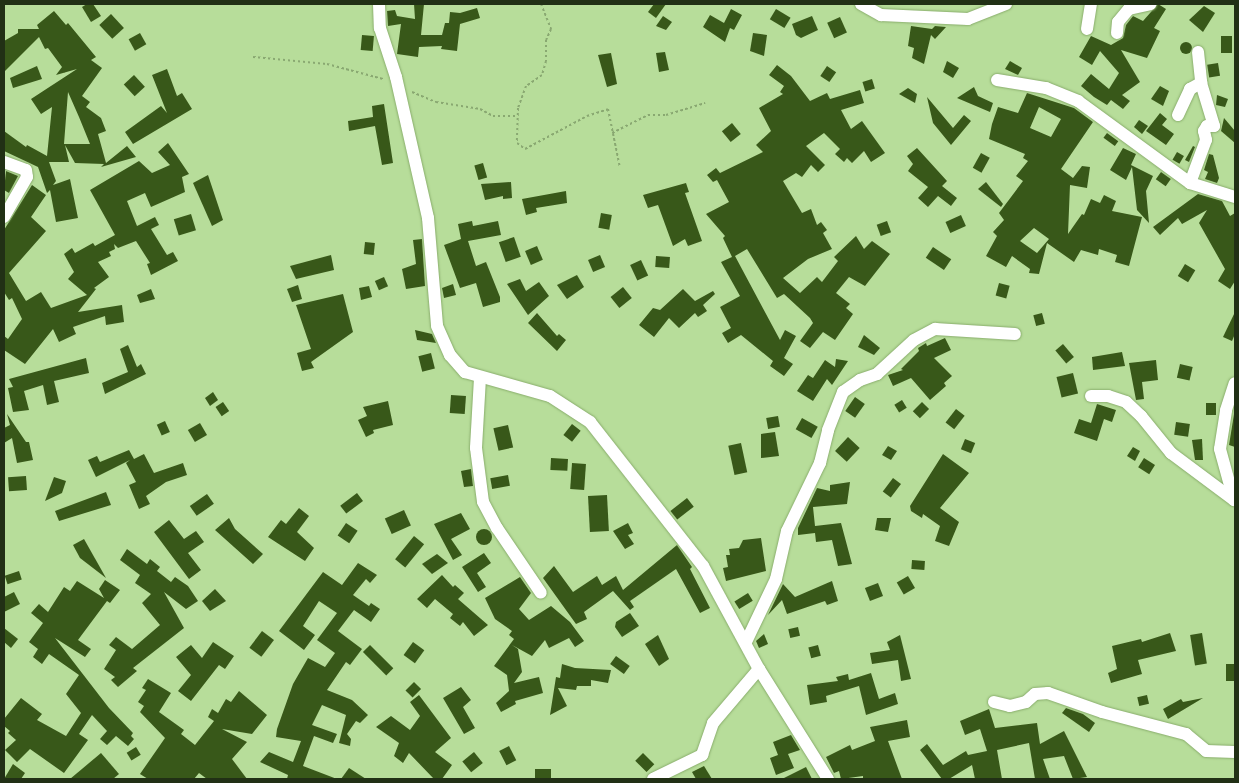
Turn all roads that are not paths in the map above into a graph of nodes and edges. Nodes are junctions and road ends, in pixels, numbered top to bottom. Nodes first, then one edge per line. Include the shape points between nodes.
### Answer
1 (379, 4) edge
2 (861, 4) edge
3 (1006, 4) edge
4 (1091, 4) edge
5 (1140, 5) edge
6 (1087, 29) dead end
7 (1117, 33) dead end
8 (1198, 52) dead end
9 (997, 80) dead end
10 (1201, 83) junction
11 (1178, 115) dead end
12 (4, 162) edge
13 (1190, 183) junction
14 (1235, 198) edge
15 (4, 217) edge
16 (1015, 334) dead end
17 (480, 378) junction
18 (1235, 383) edge
19 (1091, 396) dead end
20 (1235, 501) edge
21 (541, 593) dead end
22 (746, 642) junction
23 (759, 669) junction
24 (994, 702) dead end
25 (1235, 752) edge
26 (653, 779) edge
27 (828, 779) edge

1 - 17 street via 380,28 396,77 428,218 437,326 458,365
2 - 3 street via 881,15 968,19
4 - 6 street
5 - 7 street via 1129,9 1118,22
8 - 10 street
9 - 13 street via 1046,88 1078,100
10 - 11 street via 1190,89
10 - 13 street via 1214,126 1207,126 1204,131 1206,140
12 - 15 street via 26,170 27,176
13 - 14 street
16 - 22 street via 935,329 914,340 877,374 860,380 843,392 828,430 820,463 787,532 776,579
17 - 21 street via 476,448 483,502 496,528
17 - 22 street via 550,396 590,422 703,566
18 - 20 street via 1226,410 1220,449
19 - 20 street via 1108,396 1126,402 1171,453
22 - 23 street
23 - 26 street via 713,723 702,755
23 - 27 street
24 - 25 street via 1010,706 1026,702 1035,694 1048,692 1102,712 1186,734 1206,751

